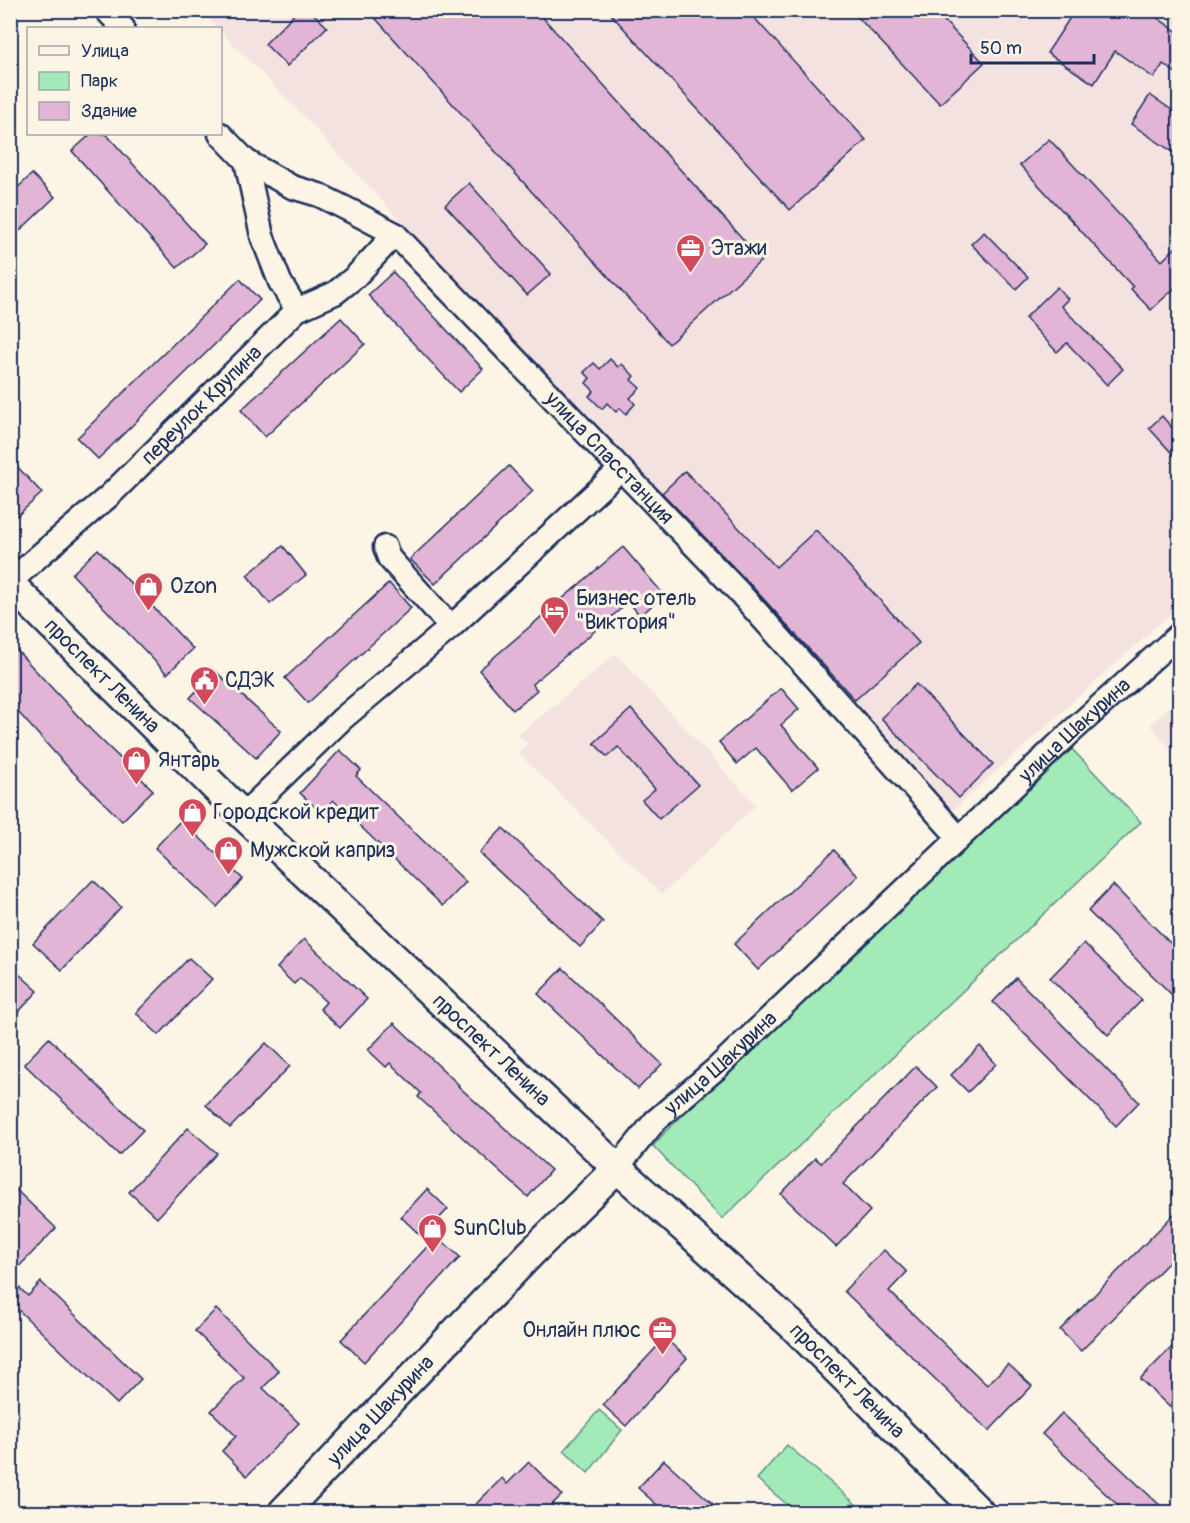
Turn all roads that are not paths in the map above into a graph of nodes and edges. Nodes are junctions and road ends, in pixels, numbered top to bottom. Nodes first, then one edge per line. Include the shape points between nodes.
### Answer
1 (106, 10) edge
2 (122, 27) edge
3 (221, 135) edge
4 (246, 162) junction
5 (395, 234) junction
6 (297, 310) junction
7 (620, 470) junction
8 (385, 547) dead end
9 (10, 583) edge
10 (452, 627) junction
11 (1179, 634) edge
12 (243, 815) junction
13 (959, 838) junction
14 (617, 1168) junction
15 (283, 1512) edge
16 (979, 1512) edge

1 - 2 street
3 - 4 street, улица Спасстанция
4 - 5 street, улица Спасстанция
4 - 6 street via 262,236 280,282
5 - 6 street, переулок Крупина via 335,293
5 - 7 street, улица Спасстанция
6 - 9 street, переулок Крупина via 109,496
7 - 10 street
7 - 13 street, улица Спасстанция via 738,591
8 - 10 street via 389,558
9 - 12 main road, проспект Ленина
10 - 12 street via 342,719
11 - 13 street, улица Шакурина
12 - 14 main road, проспект Ленина
13 - 14 street, улица Шакурина via 725,1060 655,1121
14 - 15 main road, улица Шакурина
14 - 16 main road, проспект Ленина via 792,1326

